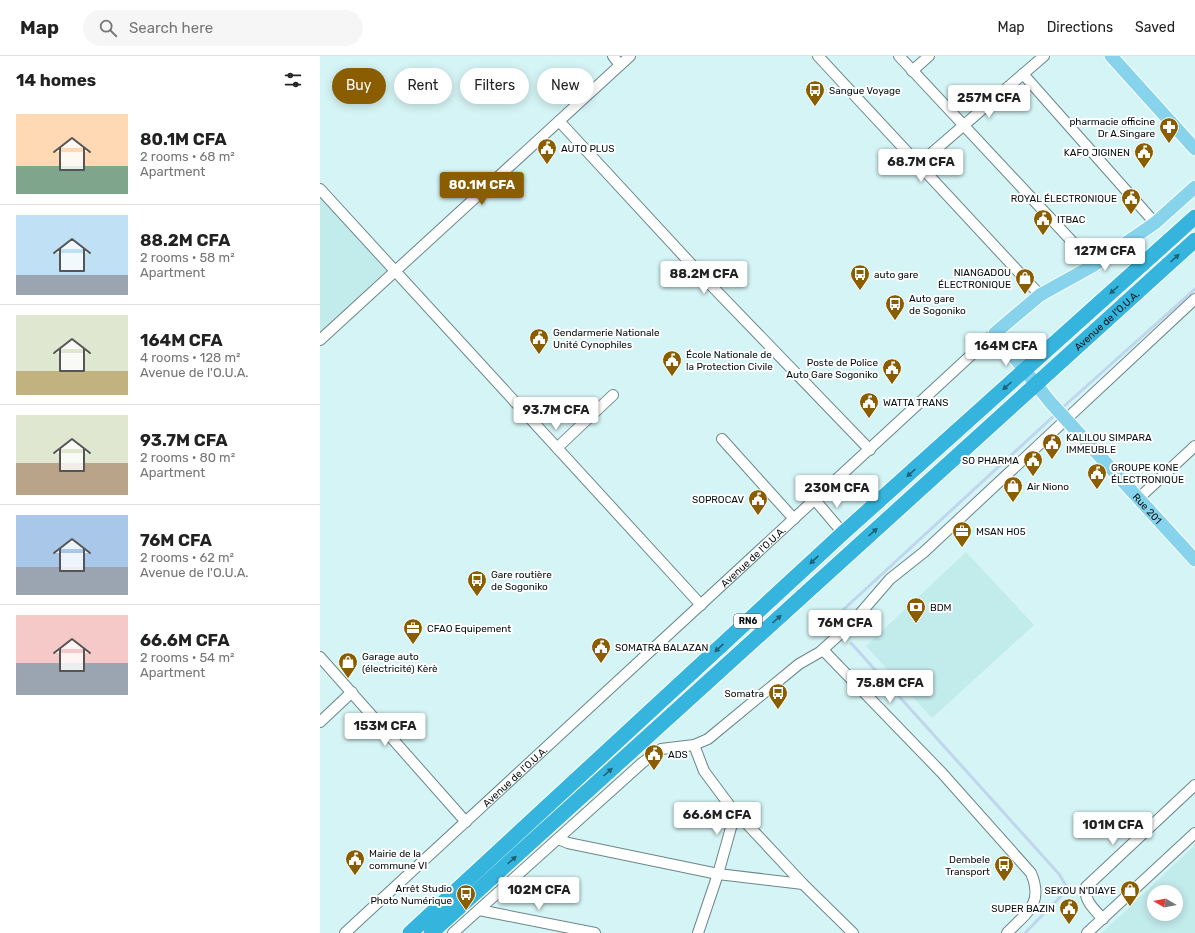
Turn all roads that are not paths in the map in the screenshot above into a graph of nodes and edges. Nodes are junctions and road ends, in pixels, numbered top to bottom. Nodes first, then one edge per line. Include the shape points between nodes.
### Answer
1 (613, 56) edge
2 (630, 56) edge
3 (818, 56) edge
4 (899, 56) edge
5 (928, 56) edge
6 (1044, 56) edge
7 (1111, 56) edge
8 (620, 65) junction
9 (912, 71) junction
10 (1023, 74) junction
11 (559, 121) junction
12 (965, 126) junction
13 (1195, 149) edge
14 (919, 164) junction
15 (1195, 187) edge
16 (320, 189) edge
17 (1195, 217) edge
18 (1155, 223) junction
19 (1195, 240) edge
20 (1094, 265) junction
21 (395, 271) junction
22 (1040, 295) junction
23 (1195, 299) edge
24 (995, 333) junction
25 (320, 340) edge
26 (1024, 370) junction
27 (1036, 385) junction
28 (613, 395) dead end
29 (1066, 418) junction
30 (722, 440) dead end
31 (1195, 446) edge
32 (557, 448) junction
33 (870, 450) junction
34 (1139, 498) junction
35 (815, 500) junction
36 (794, 519) junction
37 (844, 533) junction
38 (1195, 560) edge
39 (701, 605) junction
40 (823, 650) junction
41 (320, 657) edge
42 (352, 692) junction
43 (320, 722) edge
44 (694, 745) junction
45 (1195, 785) edge
46 (730, 806) junction
47 (466, 822) junction
48 (1195, 833) edge
49 (558, 839) junction
50 (718, 874) junction
51 (803, 884) junction
52 (479, 910) junction
53 (1103, 919) junction
54 (345, 933) edge
55 (410, 933) edge
56 (431, 933) edge
57 (453, 933) edge
58 (595, 933) edge
59 (698, 933) edge
60 (853, 933) edge
61 (1008, 933) edge
62 (1087, 933) edge

1 - 8 street
2 - 8 street
3 - 14 street
4 - 9 street
5 - 9 street
6 - 10 street
7 - 13 main road
8 - 11 street
9 - 12 street
10 - 12 street
10 - 18 street
11 - 21 street
11 - 33 street via 705,279
12 - 14 street
12 - 20 street
14 - 22 street
15 - 18 main road, Avenue de l'O.U.A.
16 - 21 street
17 -> 26 highway, Avenue de l'O.U.A. / RN6
18 - 20 main road, Avenue de l'O.U.A.
27 -> 19 highway, Avenue de l'O.U.A. / RN6
20 - 22 main road, Avenue de l'O.U.A.
21 - 25 street
21 - 32 street
22 - 24 main road, Avenue de l'O.U.A.
23 - 29 street
24 - 26 main road, Rue 201
24 - 33 street, Avenue de l'O.U.A.
26 - 27 main road, Rue 201
26 -> 37 highway, Avenue de l'O.U.A. / RN6
27 - 29 main road, Rue 201
56 -> 27 highway, Avenue de l'O.U.A. / RN6
28 - 32 street
29 - 34 main road, Rue 201
29 - 40 street via 924,552 890,579 852,623
30 - 36 street
31 - 34 street
32 - 39 street
33 - 35 street, Avenue de l'O.U.A.
34 - 38 main road, Rue 201
35 - 36 street, Avenue de l'O.U.A.
35 - 37 street
36 - 39 street, Avenue de l'O.U.A.
37 -> 55 highway, Avenue de l'O.U.A. / RN6
39 - 47 street, Avenue de l'O.U.A.
40 - 44 street via 799,664 708,739
40 - 61 street via 942,773 1031,873 1037,887 1036,899
41 - 42 street
42 - 43 street
42 - 47 street
44 - 46 street via 704,771
44 - 49 street via 661,749
45 - 53 street via 1086,887 1087,899
46 - 50 street via 734,817
46 - 51 street
47 - 54 street, Avenue de l'O.U.A.
48 - 53 street
49 - 50 street
49 - 52 street
50 - 51 street
50 - 59 street
51 - 60 street
52 - 57 street
52 - 58 street
53 - 62 street

